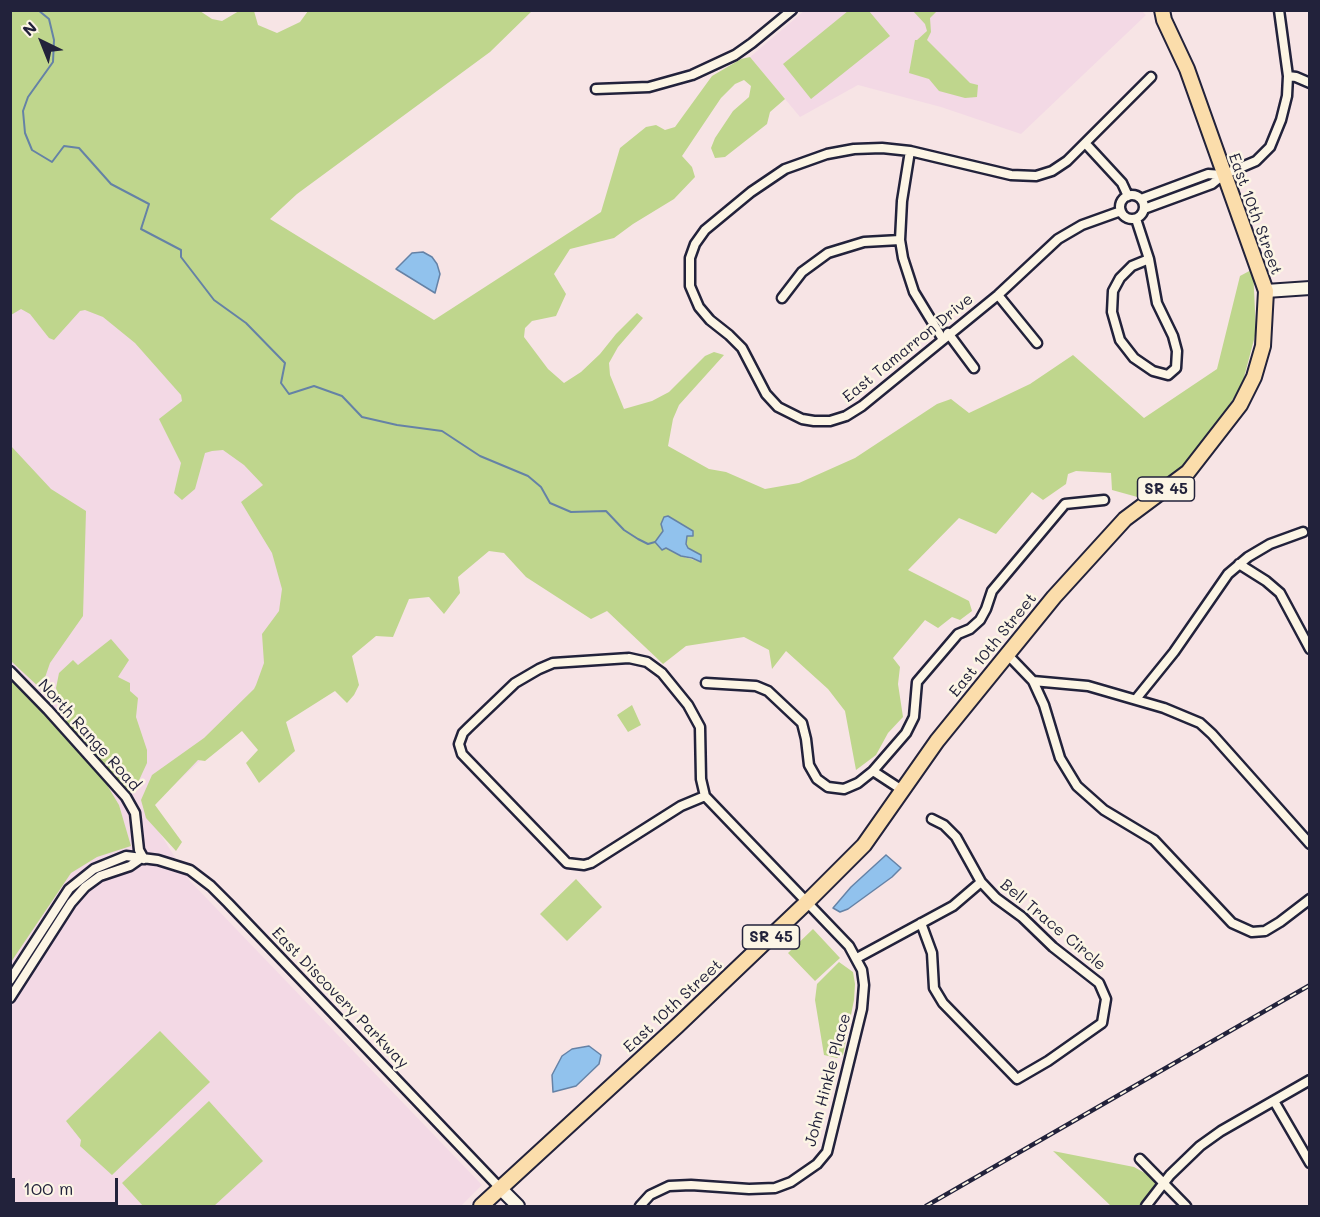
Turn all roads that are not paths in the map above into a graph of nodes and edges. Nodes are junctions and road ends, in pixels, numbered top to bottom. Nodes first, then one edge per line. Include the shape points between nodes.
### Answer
1 (792, 10) edge
2 (1162, 10) edge
3 (1279, 10) edge
4 (1151, 76) dead end
5 (1287, 76) junction
6 (1310, 84) edge
7 (596, 89) dead end
8 (1086, 144) junction
9 (910, 151) junction
10 (1223, 175) junction
11 (1128, 196) junction
12 (1141, 199) junction
13 (1144, 209) junction
14 (1120, 211) junction
15 (1136, 219) junction
16 (900, 240) junction
17 (1149, 259) junction
18 (1310, 288) edge
19 (1266, 291) junction
20 (998, 295) junction
21 (782, 298) dead end
22 (945, 336) junction
23 (1037, 343) dead end
24 (974, 368) dead end
25 (1104, 500) dead end
26 (1303, 532) dead end
27 (1239, 564) junction
28 (1310, 649) edge
29 (1007, 654) junction
30 (10, 671) edge
31 (1033, 681) junction
32 (706, 683) dead end
33 (1136, 699) junction
34 (873, 771) junction
35 (902, 790) junction
36 (705, 796) junction
37 (932, 819) dead end
38 (1310, 844) edge
39 (142, 859) junction
40 (981, 882) junction
41 (1310, 899) edge
42 (806, 903) junction
43 (921, 923) junction
44 (857, 958) junction
45 (10, 980) edge
46 (10, 998) edge
47 (1310, 1080) edge
48 (1274, 1101) junction
49 (1140, 1159) dead end
50 (1310, 1163) edge
51 (1164, 1183) junction
52 (500, 1188) junction
53 (481, 1206) edge
54 (518, 1206) edge
55 (640, 1206) edge
56 (1146, 1206) edge
57 (1186, 1206) edge

1 - 7 street via 735,55 692,75 649,87
2 - 10 main road, East 10th Street / SR 45
3 - 5 street
4 - 8 street, East Tamarron Drive
5 - 6 street
5 - 10 street via 1285,108 1270,147 1256,161
8 - 9 street, East Tamarron Drive via 1059,168 1027,177
8 - 11 street via 1122,183
9 - 16 street
9 - 22 street, East Tamarron Drive via 841,151 807,159 773,176 701,235 690,258 690,286 704,315 742,348 772,402 807,421 830,420 855,411
10 - 12 street via 1208,174
10 - 13 street via 1212,184
10 - 19 main road, East 10th Street / SR 45
11 - 12 street
11 - 14 street via 1120,203
12 - 13 street
13 - 15 street
14 - 15 street via 1126,218
14 - 20 street, East Tamarron Drive via 1058,239
15 - 17 street
16 - 21 street via 864,242 828,253 802,272
16 - 22 street via 909,281
17 - 17 street via 1157,303 1177,351 1176,368 1168,375 1153,371 1134,358 1120,340 1112,312 1112,298 1120,278 1132,266
18 - 19 main road
19 - 29 main road, East 10th Street / SR 45 via 1263,346 1240,405 1188,472 1110,534
20 - 22 street, East Tamarron Drive
20 - 23 street
22 - 24 street
25 - 34 street via 1065,504 992,591 980,620 958,634 917,682 914,717 906,733
26 - 27 street via 1270,544
27 - 28 street via 1280,592
27 - 33 street
29 - 31 street
29 - 35 main road, East 10th Street / SR 45
30 - 39 street, North Range Road via 126,797 135,813
31 - 33 street via 1086,686
31 - 41 street via 1060,758 1077,786 1104,810 1154,840 1235,926 1257,933 1265,931
32 - 34 street via 756,686 768,691 802,723 808,765 828,787 844,789
33 - 38 street via 1205,727
34 - 35 street
35 - 42 main road, East 10th Street / SR 45 via 864,845
36 - 36 street via 700,728 668,678 641,660 553,663 539,669 515,683 463,733 459,744 462,754 567,863 591,863 681,806
36 - 42 street, John Hinkle Place
37 - 40 street via 956,837
39 - 45 street, East Discovery Parkway via 126,856 109,862 69,888
39 - 46 street via 100,876 85,887
39 - 52 street, East Discovery Parkway via 190,870 211,886
40 - 43 street via 953,906
40 - 43 street, Bell Trace Circle via 1099,983 1106,999 1102,1023 1017,1079 943,1003 934,988 932,953
42 - 44 street, John Hinkle Place
42 - 52 main road, East 10th Street / SR 45
43 - 44 street
44 - 55 street, John Hinkle Place via 864,985 862,1009 827,1152 817,1164 775,1188 669,1186 650,1195
47 - 48 street
48 - 50 street
48 - 51 street via 1200,1146
49 - 51 street
51 - 56 street
51 - 57 street
52 - 53 main road, East 10th Street / SR 45
52 - 54 main road

